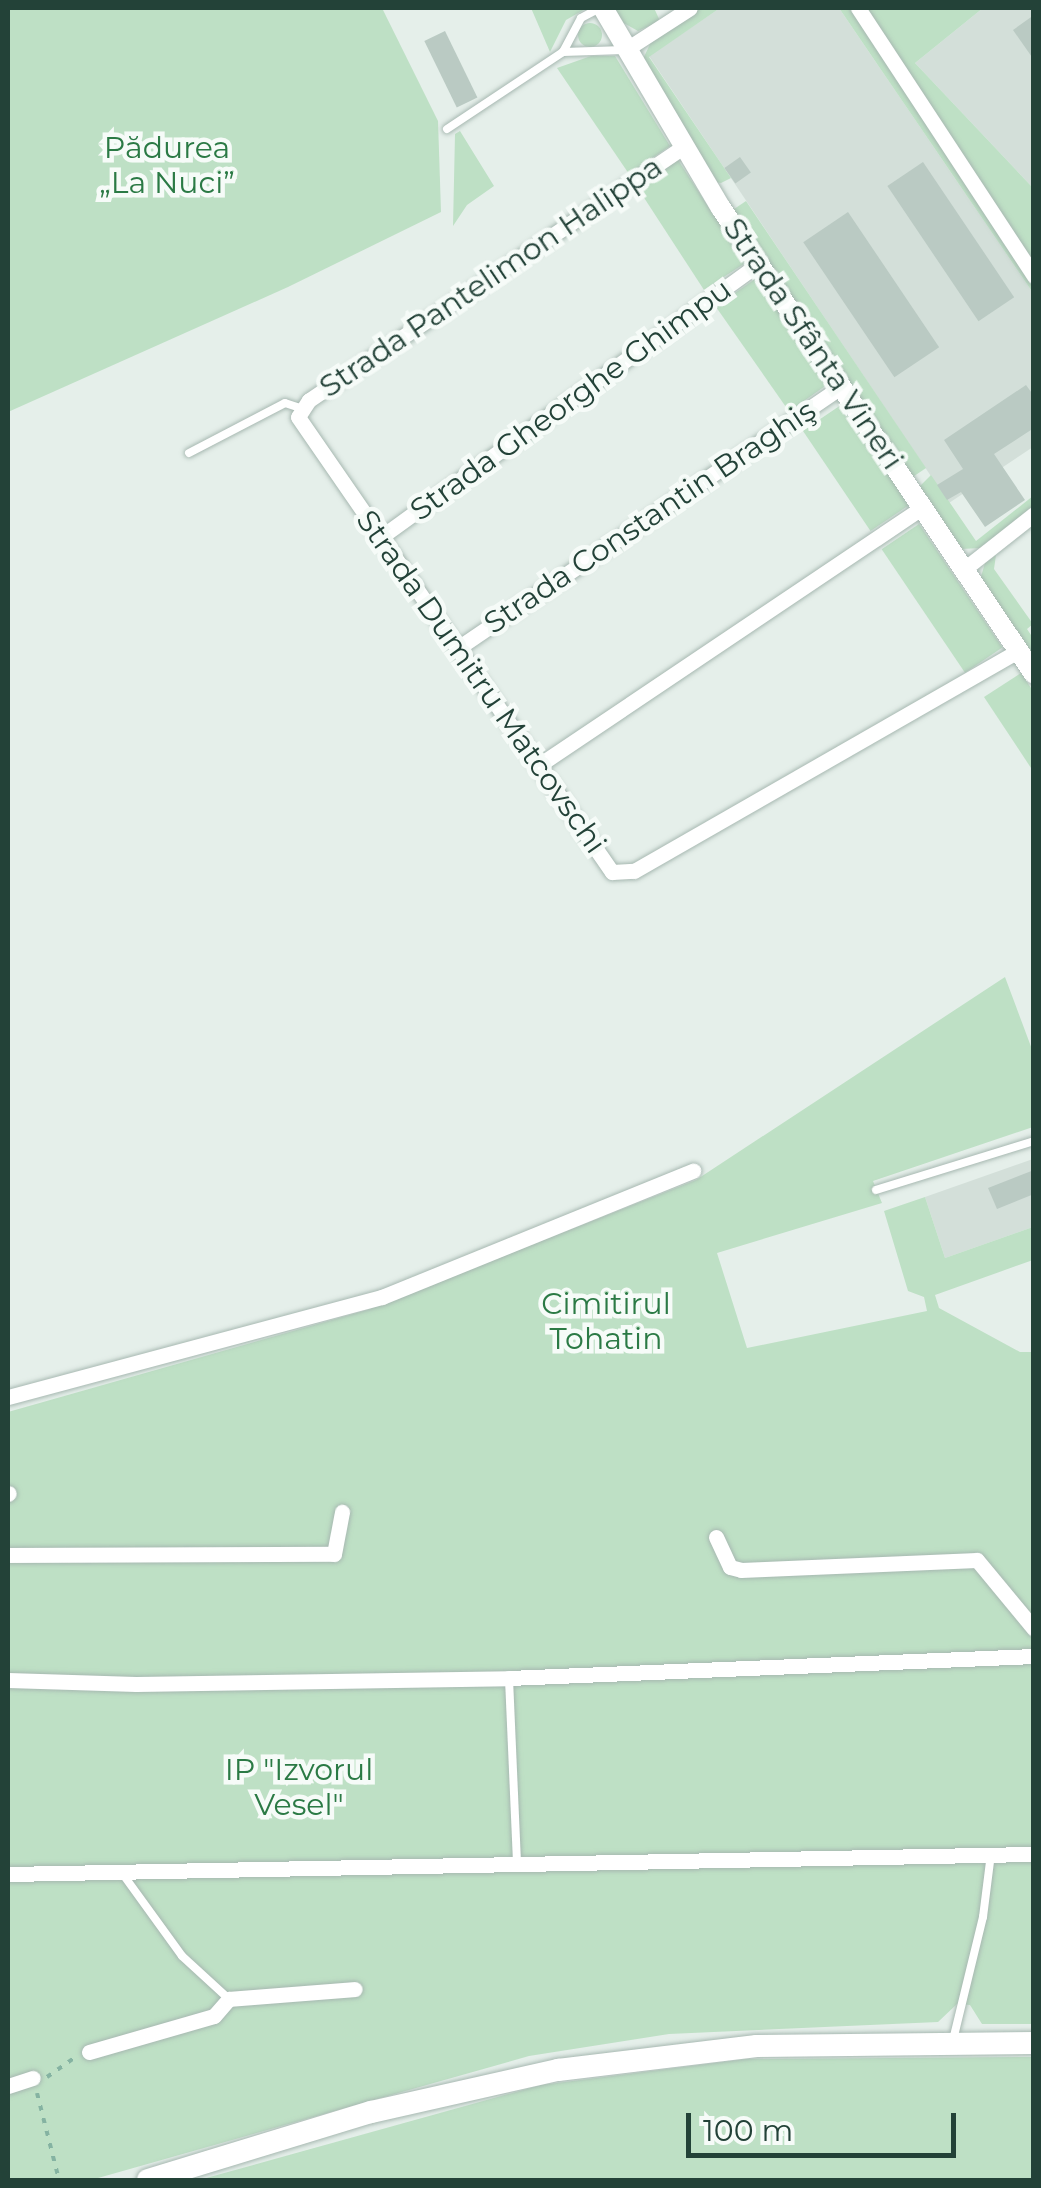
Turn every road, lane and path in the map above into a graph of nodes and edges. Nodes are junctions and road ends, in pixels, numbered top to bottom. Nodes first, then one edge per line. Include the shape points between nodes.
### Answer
1 (602, 8) edge
2 (690, 8) edge
3 (858, 8) edge
4 (625, 50) junction
5 (563, 52) junction
6 (447, 130) dead end
7 (683, 147) junction
8 (761, 262) junction
9 (1034, 276) edge
10 (842, 386) junction
11 (300, 408) junction
12 (189, 453) dead end
13 (922, 508) junction
14 (1034, 514) edge
15 (381, 537) junction
16 (962, 570) junction
17 (458, 648) junction
18 (1018, 651) junction
19 (1034, 674) edge
20 (539, 765) junction
21 (1034, 1141) edge
22 (693, 1170) dead end
23 (876, 1190) dead end
24 (8, 1398) edge
25 (342, 1512) dead end
26 (716, 1537) dead end
27 (8, 1555) edge
28 (1034, 1628) edge
29 (1034, 1656) edge
30 (509, 1678) junction
31 (8, 1680) edge
32 (992, 1854) junction
33 (1034, 1854) edge
34 (517, 1864) junction
35 (8, 1874) edge
36 (122, 1874) junction
37 (356, 1989) dead end
38 (229, 1999) junction
39 (952, 2044) junction
40 (1034, 2044) edge
41 (89, 2052) joint
42 (33, 2078) junction
43 (8, 2086) edge
44 (59, 2180) edge
45 (148, 2180) edge

1 - 4 street, Strada Sfânta Vineri
1 - 5 lane via 580,18
2 - 4 street
3 - 9 street
4 - 5 lane
4 - 7 street, Strada Sfânta Vineri
5 - 6 lane
7 - 8 street, Strada Sfânta Vineri
7 - 11 street, Strada Pantelimon Halippa
8 - 10 street, Strada Sfânta Vineri
8 - 15 street, Strada Gheorghe Ghimpu
10 - 13 street, Strada Sfânta Vineri
10 - 17 street, Strada Constantin Braghiş
11 - 12 lane via 285,402
11 - 15 street, Strada Dumitru Matcovschi via 298,417
13 - 16 street, Strada Sfânta Vineri
13 - 20 street
14 - 16 street
15 - 17 street, Strada Dumitru Matcovschi
16 - 18 street, Strada Sfânta Vineri
17 - 20 street, Strada Dumitru Matcovschi
18 - 19 street, Strada Sfânta Vineri
18 - 20 street, Strada Dumitru Matcovschi via 634,871 612,872
21 - 23 lane
22 - 24 street via 382,1297
25 - 27 street via 334,1554
26 - 28 street via 730,1567 741,1570 976,1560
29 - 30 street
30 - 31 street
30 - 34 lane
32 - 33 street
32 - 34 street
32 - 39 lane
34 - 36 street
35 - 36 street
36 - 38 lane via 182,1956
37 - 38 street
38 - 41 street via 214,2016
39 - 40 main road
39 - 45 main road via 756,2046 558,2070 371,2112
41 - 42 path via 44,2079
42 - 43 street
42 - 44 path

